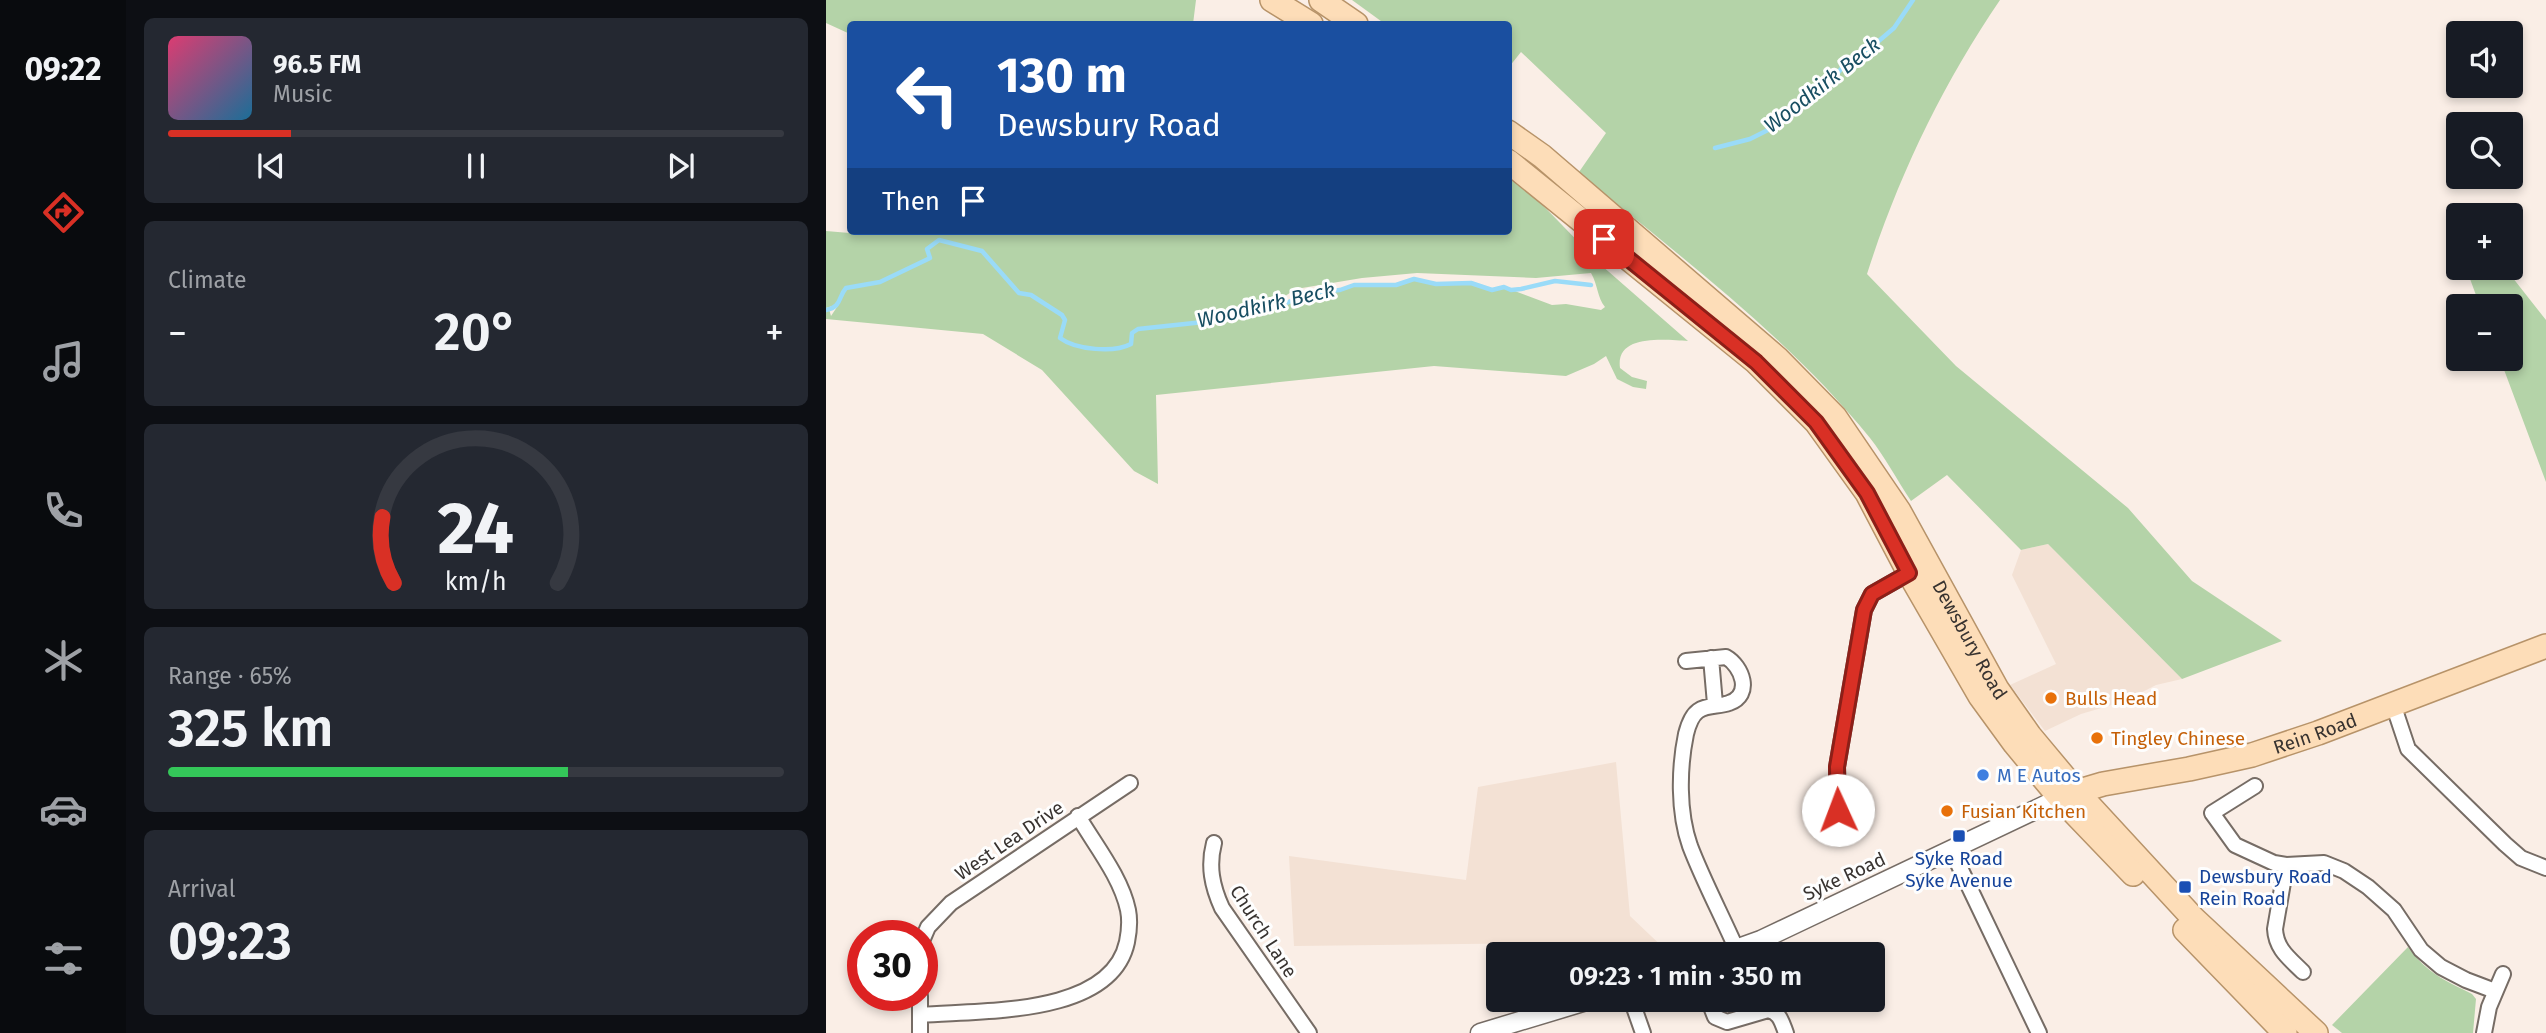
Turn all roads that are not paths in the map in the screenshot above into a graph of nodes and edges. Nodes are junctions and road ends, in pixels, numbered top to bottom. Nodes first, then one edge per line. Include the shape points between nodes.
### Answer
1 (1272, 0) edge
2 (1321, 0) edge
3 (1306, 21) edge
4 (1352, 21) edge
5 (1512, 135) edge
6 (1512, 165) edge
7 (1909, 573) junction
8 (2546, 646) edge
9 (1711, 658) junction
10 (1686, 661) dead end
11 (2393, 704) junction
12 (1715, 705) junction
13 (1130, 783) dead end
14 (2255, 786) dead end
15 (2068, 794) junction
16 (1838, 810) dead end
17 (1078, 817) junction
18 (1214, 843) dead end
19 (1951, 849) junction
20 (2287, 865) junction
21 (2546, 868) edge
22 (935, 920) edge
23 (1726, 942) edge
24 (1755, 942) edge
25 (2303, 972) dead end
26 (2503, 974) dead end
27 (2495, 991) junction
28 (921, 1011) edge
29 (1550, 1012) edge
30 (1636, 1012) edge
31 (1713, 1012) edge
32 (1761, 1012) edge
33 (1774, 1012) edge
34 (921, 1015) junction
35 (920, 1033) edge
36 (1309, 1033) edge
37 (1480, 1033) edge
38 (1643, 1033) edge
39 (1786, 1033) edge
40 (2039, 1033) edge
41 (2285, 1033) edge
42 (2316, 1033) edge
43 (2484, 1033) edge

1 - 3 main road
2 - 4 main road
5 - 15 main road, Dewsbury Road via 1768,350 1835,416 1899,511 1997,690
6 - 7 main road, Dewsbury Road via 1756,362 1816,422 1867,493
7 - 15 main road, Dewsbury Road via 1980,696 2015,744
7 - 16 street via 1872,594 1864,610 1837,767
8 - 11 main road, Rein Road
9 - 10 street
9 - 12 street
9 - 12 street via 1733,661 1743,683 1737,698
11 - 15 main road, Rein Road via 2252,755
11 - 21 street via 2408,749 2521,858
12 - 23 street via 1696,712 1690,721 1681,787 1689,844
13 - 17 street, West Lea Drive
14 - 20 street via 2212,813 2235,845
15 - 19 street, Syke Road
15 - 41 main road, Dewsbury Road
15 - 42 main road, Dewsbury Road
17 - 22 street, West Lea Drive via 951,904
17 - 34 street via 1121,890 1128,911 1125,951 1114,970 1082,992 1045,1005
18 - 36 street, Church Lane via 1211,873 1222,908
19 - 24 street, Syke Road
19 - 40 street
20 - 25 street via 2275,940
20 - 27 street via 2323,863 2344,871 2394,910 2421,950 2441,967
26 - 27 street
27 - 43 street
28 - 34 street
29 - 37 street
30 - 38 street
31 - 32 street via 1727,1022
33 - 39 street
34 - 35 street

